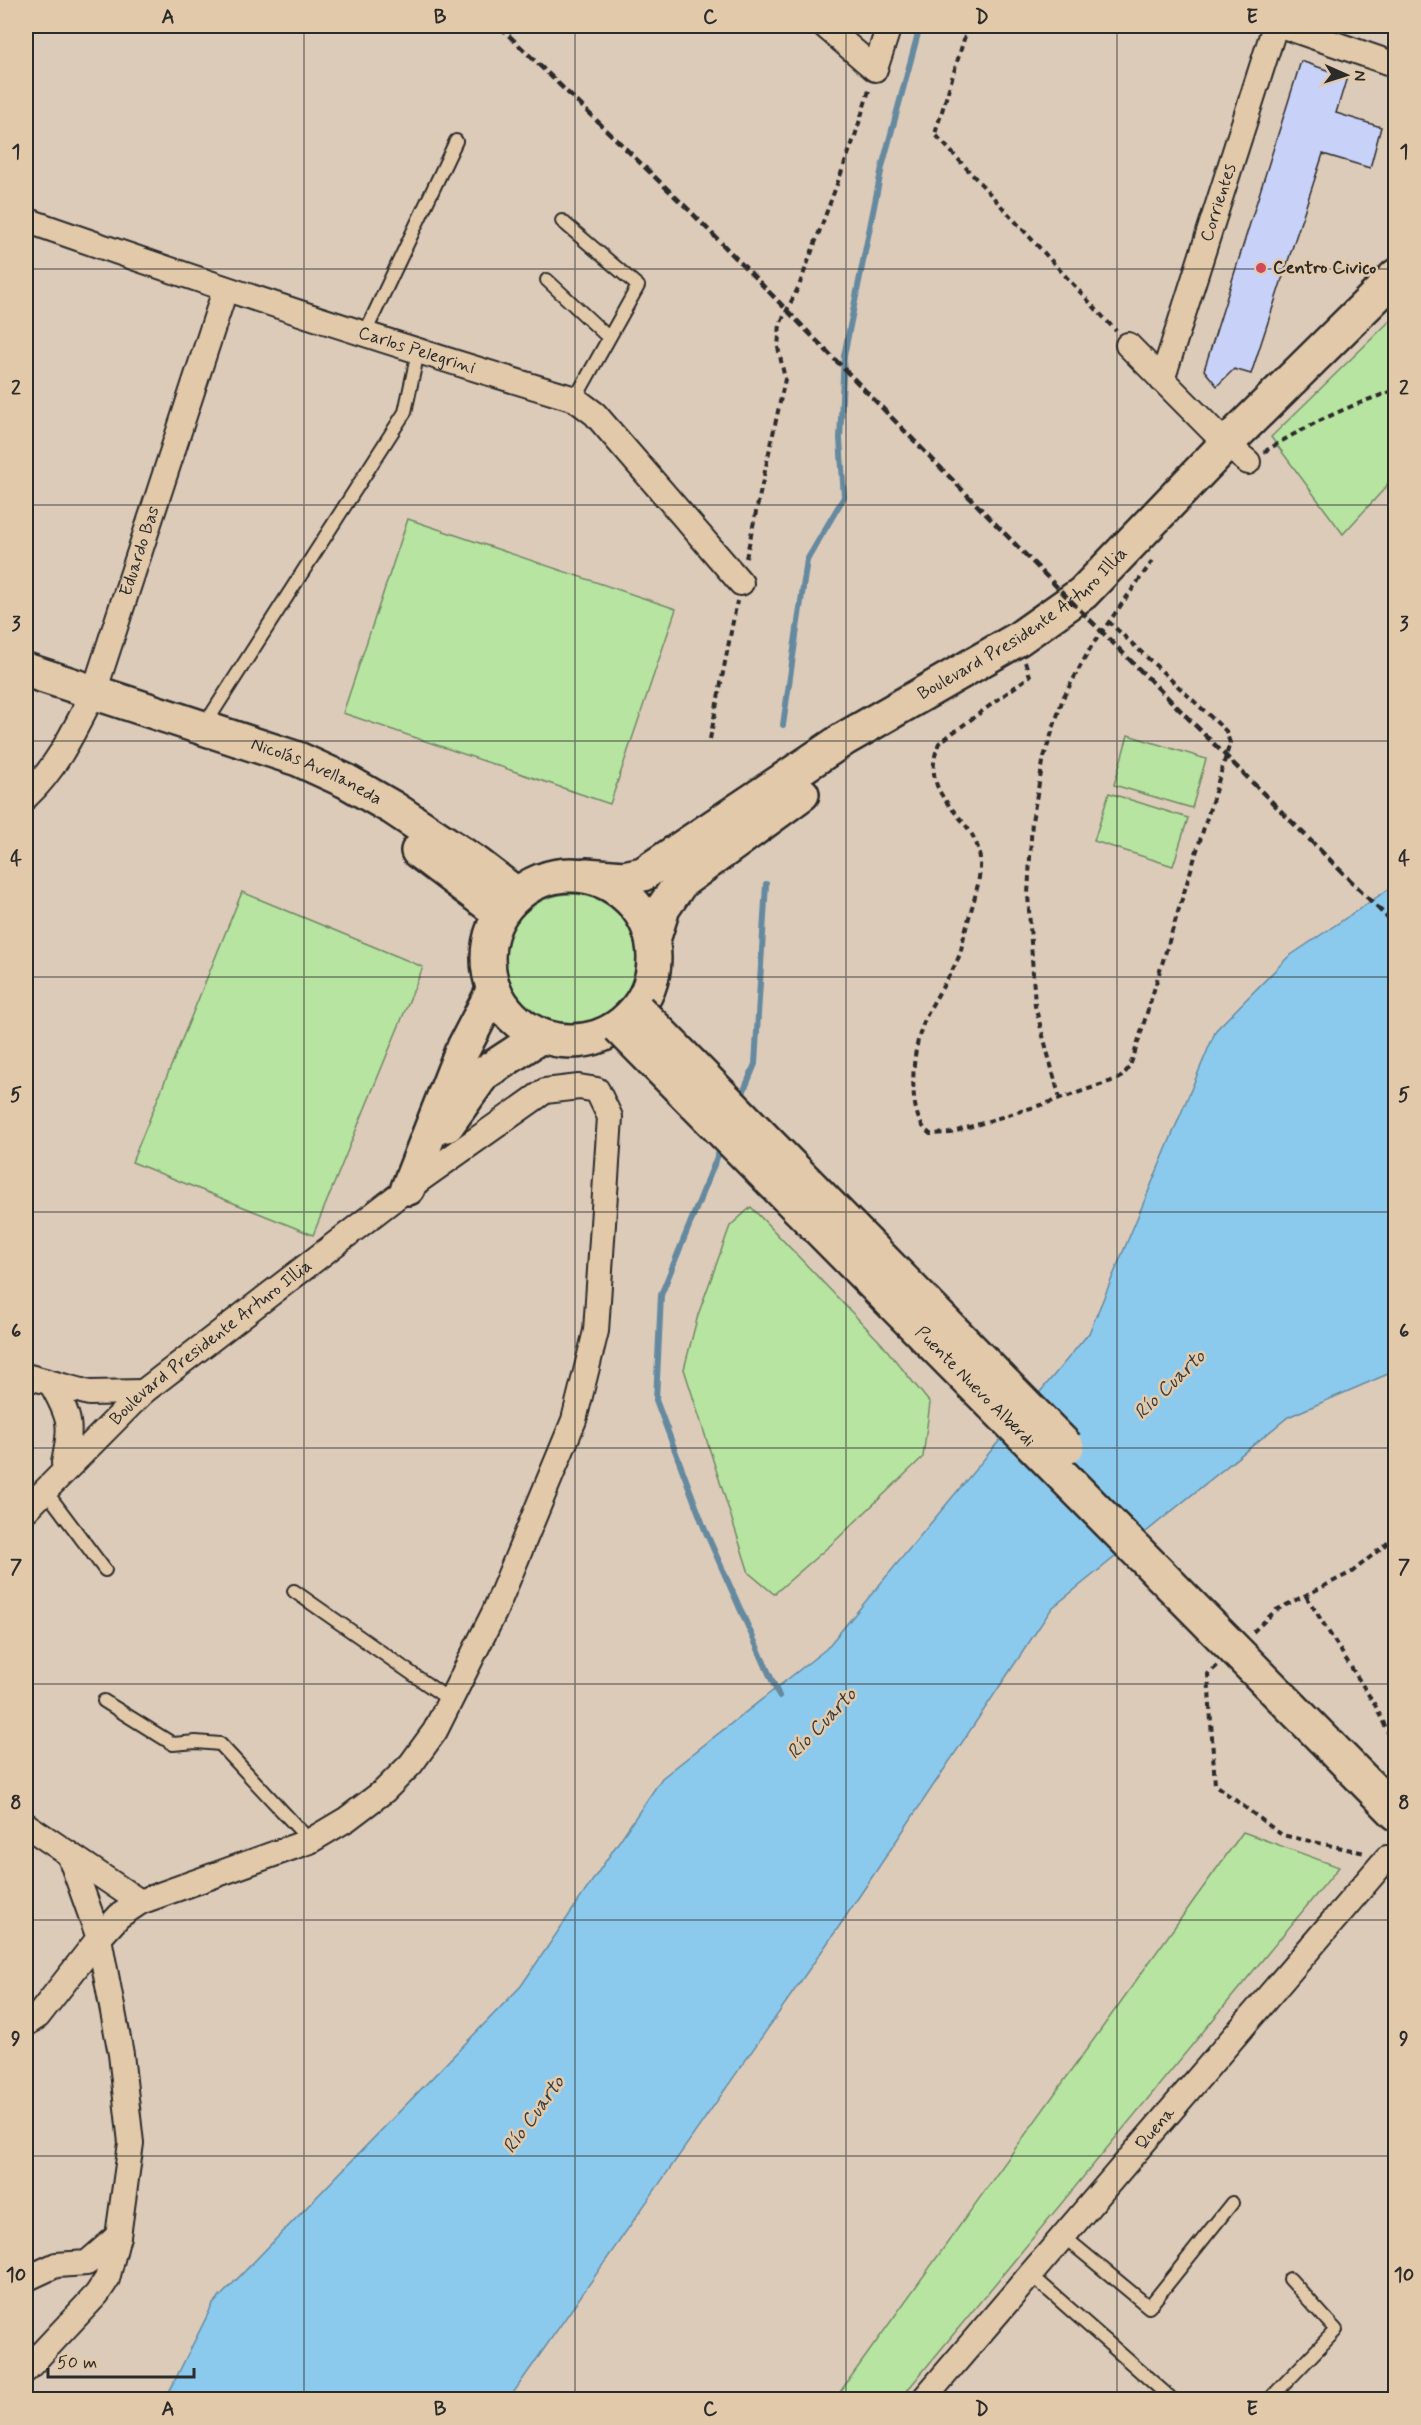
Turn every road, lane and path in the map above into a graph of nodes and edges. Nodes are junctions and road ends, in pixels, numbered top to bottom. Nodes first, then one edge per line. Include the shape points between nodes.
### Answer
1 (825, 26) edge
2 (889, 26) edge
3 (968, 26) edge
4 (1275, 26) edge
5 (1283, 26) edge
6 (1395, 65) edge
7 (875, 69) junction
8 (456, 141) dead end
9 (26, 220) edge
10 (562, 221) dead end
11 (1395, 276) edge
12 (547, 280) dead end
13 (225, 290) junction
14 (1395, 297) edge
15 (364, 334) junction
16 (609, 338) junction
17 (1128, 345) joint
18 (418, 352) junction
19 (1162, 380) junction
20 (1395, 390) edge
21 (576, 399) junction
22 (1236, 453) junction
23 (1161, 552) dead end
24 (741, 584) junction
25 (1109, 622) junction
26 (1023, 656) junction
27 (26, 669) edge
28 (94, 692) junction
29 (204, 726) junction
30 (710, 739) dead end
31 (26, 796) edge
32 (586, 875) junction
33 (508, 904) junction
34 (653, 940) junction
35 (494, 989) junction
36 (628, 1018) junction
37 (540, 1036) junction
38 (1060, 1099) junction
39 (408, 1188) junction
40 (26, 1376) edge
41 (52, 1385) junction
42 (143, 1392) junction
43 (64, 1463) dead end
44 (45, 1490) junction
45 (26, 1510) edge
46 (105, 1570) dead end
47 (294, 1591) dead end
48 (1306, 1596) dead end
49 (104, 1701) dead end
50 (451, 1701) junction
51 (1338, 1739) junction
52 (1395, 1749) edge
53 (1395, 1784) edge
54 (1395, 1813) edge
55 (26, 1825) edge
56 (310, 1840) junction
57 (69, 1854) junction
58 (1387, 1858) dead end
59 (140, 1902) junction
60 (99, 1938) junction
61 (26, 2024) edge
62 (1232, 2203) dead end
63 (118, 2236) junction
64 (1063, 2236) junction
65 (1030, 2274) junction
66 (26, 2279) edge
67 (1290, 2279) dead end
68 (26, 2370) edge
69 (923, 2400) edge
70 (1173, 2400) edge
71 (1269, 2400) edge

1 - 7 street
2 - 7 street
3 - 17 path via 935,134
4 - 19 street, Corrientes
5 - 6 street
7 - 24 path via 855,136 799,286 780,324 778,347 785,379
8 - 15 lane
9 - 13 street, Carlos Pelegrini
10 - 16 lane via 638,286
11 - 22 main road, Boulevard Presidente Arturo Illia
12 - 16 lane
13 - 15 street, Carlos Pelegrini
13 - 28 street, Eduardo Bas
14 - 22 main road, Boulevard Presidente Arturo Illia
15 - 18 street, Carlos Pelegrini
16 - 21 lane
17 - 19 street
18 - 21 street, Carlos Pelegrini
18 - 29 lane via 405,412
19 - 22 street
20 - 22 path
21 - 24 street, Carlos Pelegrini via 595,414
22 - 26 main road, Boulevard Presidente Arturo Illia via 1092,602
22 - 32 main road, Boulevard Presidente Arturo Illia via 1083,593 1018,639 844,739 643,874 624,878
23 - 25 path
24 - 30 path
25 - 38 path via 1063,698 1044,757 1032,821 1028,894 1035,1006
25 - 38 path via 1226,731 1230,743 1129,1068 1120,1078
26 - 34 main road, Boulevard Presidente Arturo Illia via 860,752 681,882 663,908
26 - 38 path via 1030,676 939,743 933,758 935,778 946,803 975,839 978,878 960,954 922,1026 913,1083 921,1126 930,1134 950,1133
27 - 28 main road, Nicolás Avellaneda
28 - 29 main road, Nicolás Avellaneda
28 - 31 street, Eduardo Bas via 66,745 41,782
28 - 33 main road, Nicolás Avellaneda via 174,734 332,795 381,824 461,882
29 - 33 main road, Nicolás Avellaneda via 298,759 393,808 458,851
32 - 33 main road via 561,874 536,882
32 - 34 main road via 617,887 640,910
33 - 35 main road via 493,928 488,948
34 - 36 main road via 654,966 648,990
35 - 37 main road via 505,1009
35 - 39 main road via 461,1053
36 - 37 main road via 596,1038 568,1042
36 - 51 main road, Puente Nuevo Alberdi, bridge
37 - 39 main road via 483,1074 459,1105
39 - 42 street, Boulevard Presidente Arturo Illia
39 - 50 street, Boulevard Presidente Arturo Illia via 545,1092 579,1087 597,1090 610,1117 596,1331 574,1420 494,1613
40 - 41 street
41 - 42 street via 88,1393
41 - 43 street via 67,1411 71,1431
42 - 44 street, Boulevard Presidente Arturo Illia
44 - 45 street, Boulevard Presidente Arturo Illia
44 - 46 lane
47 - 50 lane
48 - 52 path via 1375,1705
49 - 56 lane via 173,1744 220,1744
50 - 56 street via 435,1731 384,1791
51 - 53 main road
51 - 54 main road
55 - 57 street
56 - 59 street
57 - 59 street
57 - 60 street
58 - 64 street, Quena
59 - 60 street via 119,1916
60 - 61 street via 38,2016
60 - 63 street via 121,2054 131,2143
62 - 64 lane via 1149,2307
63 - 66 street via 87,2263 56,2265
63 - 68 street via 107,2279 97,2294
64 - 65 street, Quena
65 - 69 street, Quena
65 - 70 lane
67 - 71 lane via 1336,2330

